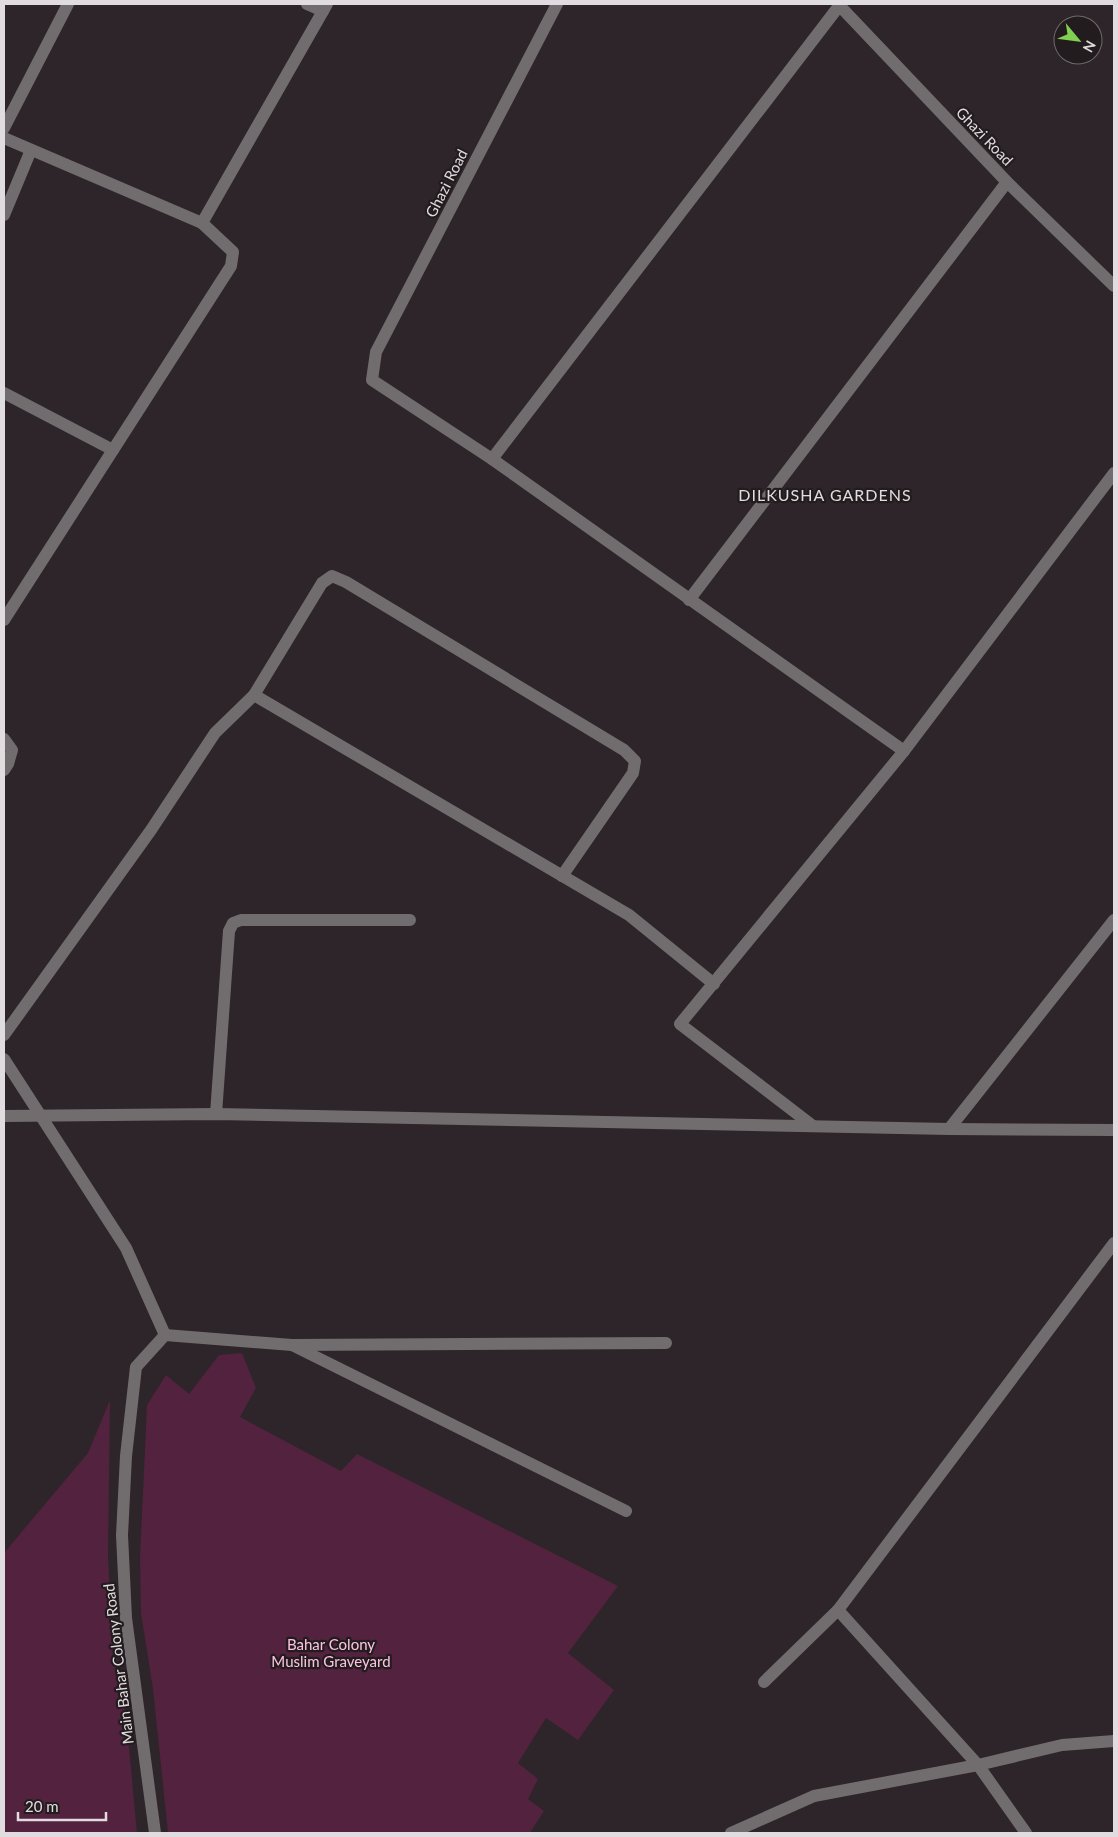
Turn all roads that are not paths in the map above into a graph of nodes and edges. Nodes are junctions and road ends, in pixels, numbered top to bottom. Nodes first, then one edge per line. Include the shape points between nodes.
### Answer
1 (68, 4) edge
2 (306, 4) edge
3 (557, 4) edge
4 (838, 5) edge
5 (325, 7) edge
6 (4, 128) edge
7 (4, 138) edge
8 (31, 150) junction
9 (1007, 182) junction
10 (4, 216) edge
11 (202, 222) junction
12 (1114, 286) edge
13 (4, 393) edge
14 (113, 450) junction
15 (492, 458) junction
16 (1114, 473) edge
17 (690, 600) junction
18 (4, 620) edge
19 (254, 695) junction
20 (4, 739) edge
21 (904, 751) junction
22 (4, 770) edge
23 (562, 876) junction
24 (410, 920) dead end
25 (1114, 920) edge
26 (714, 984) junction
27 (4, 1035) edge
28 (4, 1059) edge
29 (216, 1114) junction
30 (4, 1116) edge
31 (41, 1116) junction
32 (813, 1126) junction
33 (949, 1129) junction
34 (1114, 1130) edge
35 (1114, 1243) edge
36 (165, 1336) junction
37 (666, 1343) dead end
38 (292, 1344) junction
39 (626, 1511) dead end
40 (838, 1610) junction
41 (764, 1682) dead end
42 (1114, 1741) edge
43 (978, 1765) junction
44 (155, 1833) edge
45 (731, 1833) edge
46 (1026, 1833) edge

1 - 6 street
2 - 5 street
3 - 15 street, Ghazi Road via 376,352 372,380
4 - 9 street, Ghazi Road
4 - 15 street
5 - 11 street
7 - 8 street
8 - 10 street
8 - 11 street
9 - 12 street, Ghazi Road
9 - 17 street
11 - 14 street via 233,252 231,266
13 - 14 street
14 - 18 street
15 - 17 street
16 - 21 street
17 - 21 street
19 - 23 street
19 - 23 street via 322,583 332,576 346,582 624,750 635,761 633,773
19 - 27 street via 215,733 151,830
20 - 22 street via 12,750
21 - 26 street
23 - 26 street via 629,915
24 - 29 street via 233,922 229,931
25 - 33 street
26 - 32 street via 680,1024
28 - 31 street
29 - 31 street
29 - 32 street
30 - 31 street
31 - 36 street via 126,1248
32 - 33 street
33 - 34 street
35 - 40 street
36 - 38 street
36 - 44 street, Main Bahar Colony Road via 136,1367 126,1456 122,1535 126,1618
37 - 38 street
38 - 39 street
40 - 41 street
40 - 43 street
42 - 43 street via 1062,1746
43 - 45 street via 814,1796
43 - 46 street

